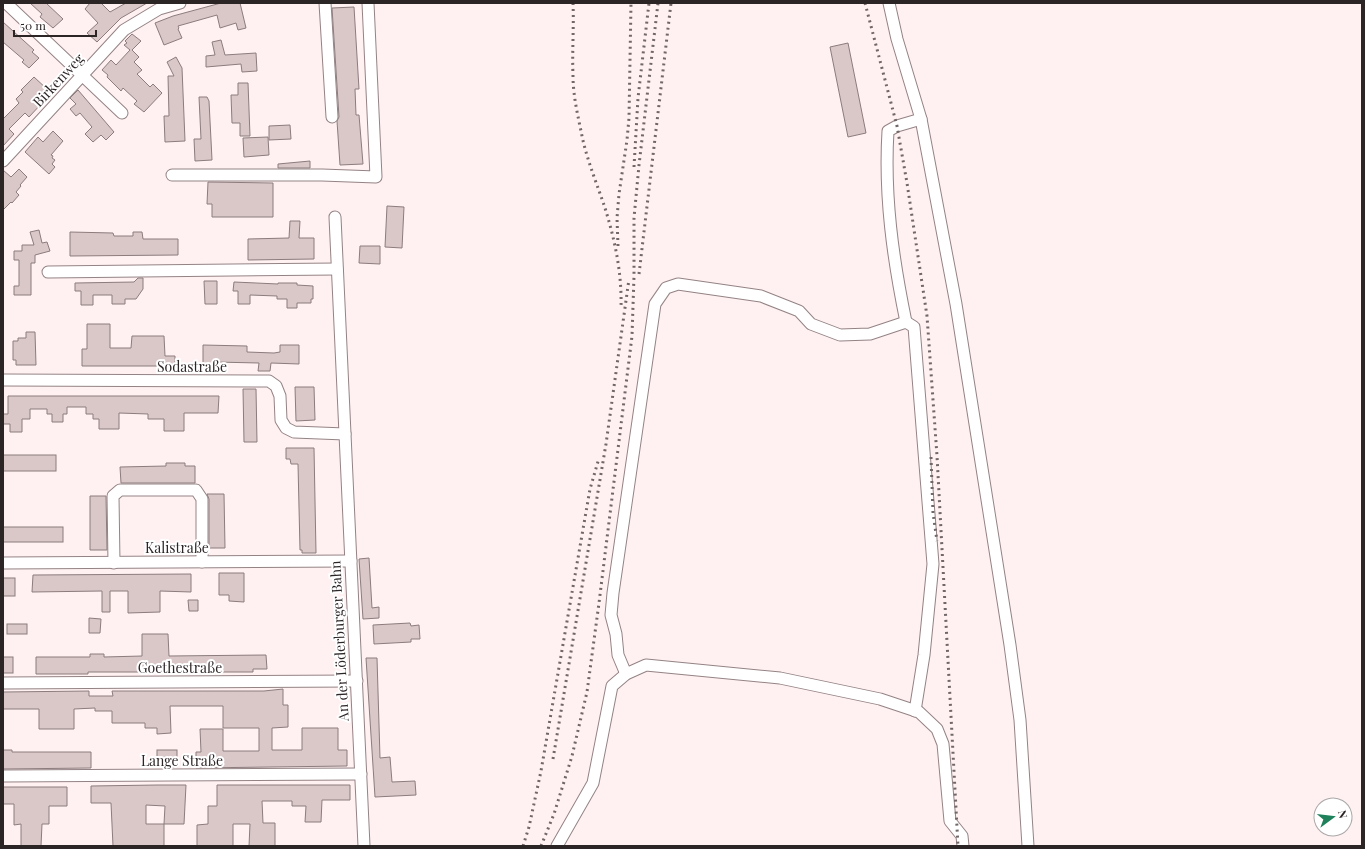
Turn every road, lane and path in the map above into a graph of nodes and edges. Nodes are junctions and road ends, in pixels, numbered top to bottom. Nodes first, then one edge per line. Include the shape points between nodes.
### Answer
1 (6, 3) edge
2 (180, 3) edge
3 (324, 3) edge
4 (368, 3) edge
5 (889, 3) edge
6 (83, 75) junction
7 (122, 113) dead end
8 (332, 117) dead end
9 (921, 119) junction
10 (3, 161) edge
11 (172, 175) dead end
12 (335, 217) dead end
13 (337, 269) junction
14 (48, 272) dead end
15 (906, 322) junction
16 (3, 380) edge
17 (344, 434) junction
18 (351, 561) junction
19 (114, 562) junction
20 (202, 562) junction
21 (3, 563) edge
22 (626, 674) junction
23 (356, 682) junction
24 (3, 683) edge
25 (915, 711) junction
26 (361, 774) junction
27 (3, 776) edge
28 (364, 846) edge
29 (558, 846) edge
30 (963, 846) edge
31 (1028, 846) edge

1 - 6 street
2 - 6 street, Birkenweg via 159,9 124,30
3 - 8 street
4 - 11 street via 376,177
5 - 9 street
6 - 7 street
6 - 10 street, Birkenweg
9 - 15 street via 888,131 886,153 889,220 895,269
9 - 31 street via 956,304 1010,645 1020,720
12 - 13 street, An der Löderburger Bahn
13 - 14 street
13 - 17 street, An der Löderburger Bahn
15 - 22 street via 870,334 840,336 811,324 799,311 761,296 678,284 666,288 656,304 611,615 618,655
15 - 25 street via 914,327 933,564 924,655
16 - 17 street, Sodastraße via 269,381 276,386 280,396 281,420 286,428 294,432
17 - 18 street, An der Löderburger Bahn
18 - 20 street, Kalistraße
18 - 23 street, An der Löderburger Bahn
19 - 20 street, Kalistraße
19 - 20 street via 113,496 120,490 196,490 202,499
19 - 21 street, Kalistraße
22 - 25 street via 646,665 780,678 880,699
22 - 29 street via 612,686 593,783
23 - 24 street, Goethestraße
23 - 26 street, An der Löderburger Bahn
25 - 30 street via 937,729 943,744 950,821 962,836
26 - 27 street, Lange Straße
26 - 28 street, An der Löderburger Bahn

